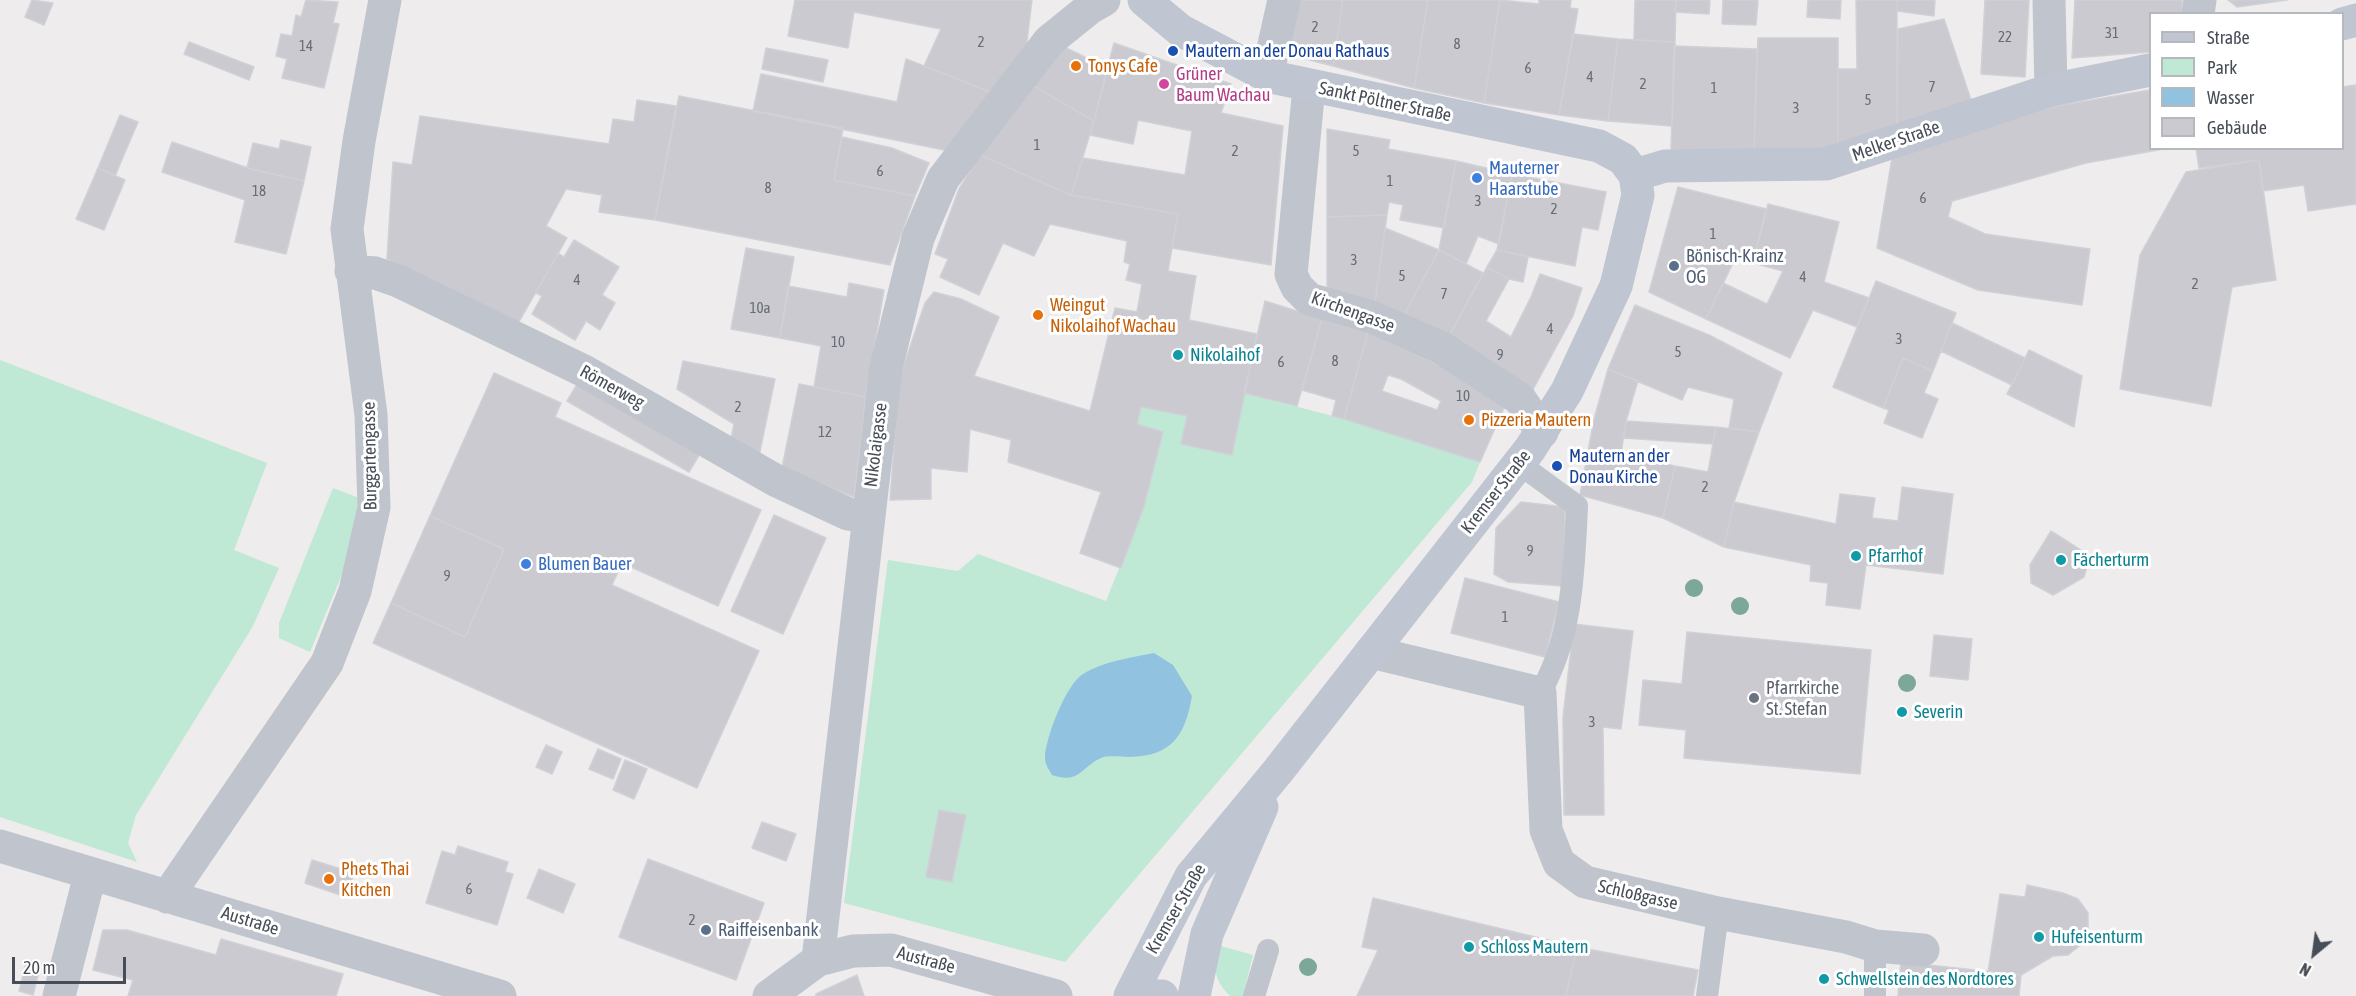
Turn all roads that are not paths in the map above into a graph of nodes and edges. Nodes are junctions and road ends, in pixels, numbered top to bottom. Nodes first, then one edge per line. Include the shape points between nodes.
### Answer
1 (385, 0) edge
2 (1104, 0) edge
3 (1144, 0) edge
4 (1284, 0) edge
5 (2049, 0) edge
6 (2149, 70) edge
7 (1267, 76) junction
8 (1309, 87) junction
9 (2051, 90) junction
10 (1635, 175) junction
11 (351, 271) junction
12 (1542, 432) junction
13 (1518, 463) junction
14 (867, 517) junction
15 (1371, 652) junction
16 (1540, 693) junction
17 (1278, 771) junction
18 (0, 846) edge
19 (90, 875) junction
20 (167, 897) junction
21 (1718, 913) junction
22 (1875, 946) junction
23 (1268, 950) dead end
24 (1923, 951) dead end
25 (818, 960) junction
26 (59, 996) edge
27 (500, 996) edge
28 (769, 996) edge
29 (1056, 996) edge
30 (1130, 996) edge
31 (1155, 996) edge
32 (1162, 996) edge
33 (1194, 996) edge
34 (1254, 996) edge
35 (1707, 996) edge
36 (1875, 996) edge

1 - 11 street, Burggartengasse via 347,229
2 - 14 street, Nikolaigasse via 1049,40 943,179 918,238 886,368
3 - 7 main road, Sankt Pöltner Straße via 1180,30
4 - 7 street
5 - 9 street
6 - 9 main road, Melker Straße
7 - 8 main road, Sankt Pöltner Straße
8 - 10 main road, Sankt Pöltner Straße via 1599,146 1623,159
8 - 12 street, Kirchengasse via 1291,274 1297,287 1309,299 1372,316 1442,348 1520,399
9 - 10 main road, Melker Straße via 1827,164 1665,166
10 - 12 main road, Kremser Straße via 1638,195 1616,286 1567,391
11 - 14 street, Römerweg via 375,273 398,281 584,371 775,480 848,514
11 - 20 street, Burggartengasse via 371,415 374,507 355,591 327,663
12 - 13 main road, Kremser Straße
13 - 15 main road, Kremser Straße
13 - 16 lane via 1577,506 1574,590 1553,670
14 - 25 street, Nikolaigasse
15 - 16 street
15 - 17 main road, Kremser Straße
16 - 21 street, Schloßgasse via 1546,830 1559,863 1585,882
17 - 30 main road, Kremser Straße via 1191,876
17 - 33 main road, Kremser Straße via 1206,934
18 - 19 street, Austraße
19 - 20 street, Austraße
19 - 26 street
20 - 27 street, Austraße
21 - 22 street, Schloßgasse
21 - 35 lane
22 - 24 street, Schloßgasse
22 - 36 lane
23 - 34 lane
25 - 28 street, Austraße
25 - 29 street, Austraße via 853,951 891,950
31 - 32 main road

